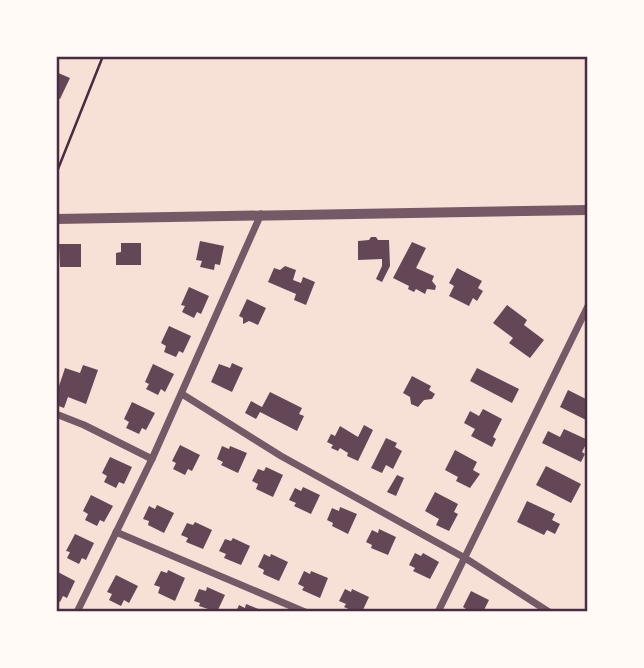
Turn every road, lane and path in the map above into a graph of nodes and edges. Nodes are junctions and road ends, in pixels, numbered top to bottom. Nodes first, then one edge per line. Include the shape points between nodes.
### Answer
1 (103, 56) edge
2 (56, 174) edge
3 (588, 209) edge
4 (261, 214) junction
5 (56, 219) edge
6 (588, 306) edge
7 (182, 394) junction
8 (56, 414) edge
9 (152, 459) junction
10 (116, 532) junction
11 (465, 558) junction
12 (77, 612) edge
13 (305, 612) edge
14 (438, 612) edge
15 (549, 612) edge

1 - 2 path
3 - 4 street
4 - 5 street
4 - 7 street
6 - 11 street
7 - 9 street
7 - 11 street via 281,456
8 - 9 street
9 - 10 street
10 - 12 street
10 - 13 street
11 - 14 street
11 - 15 street

